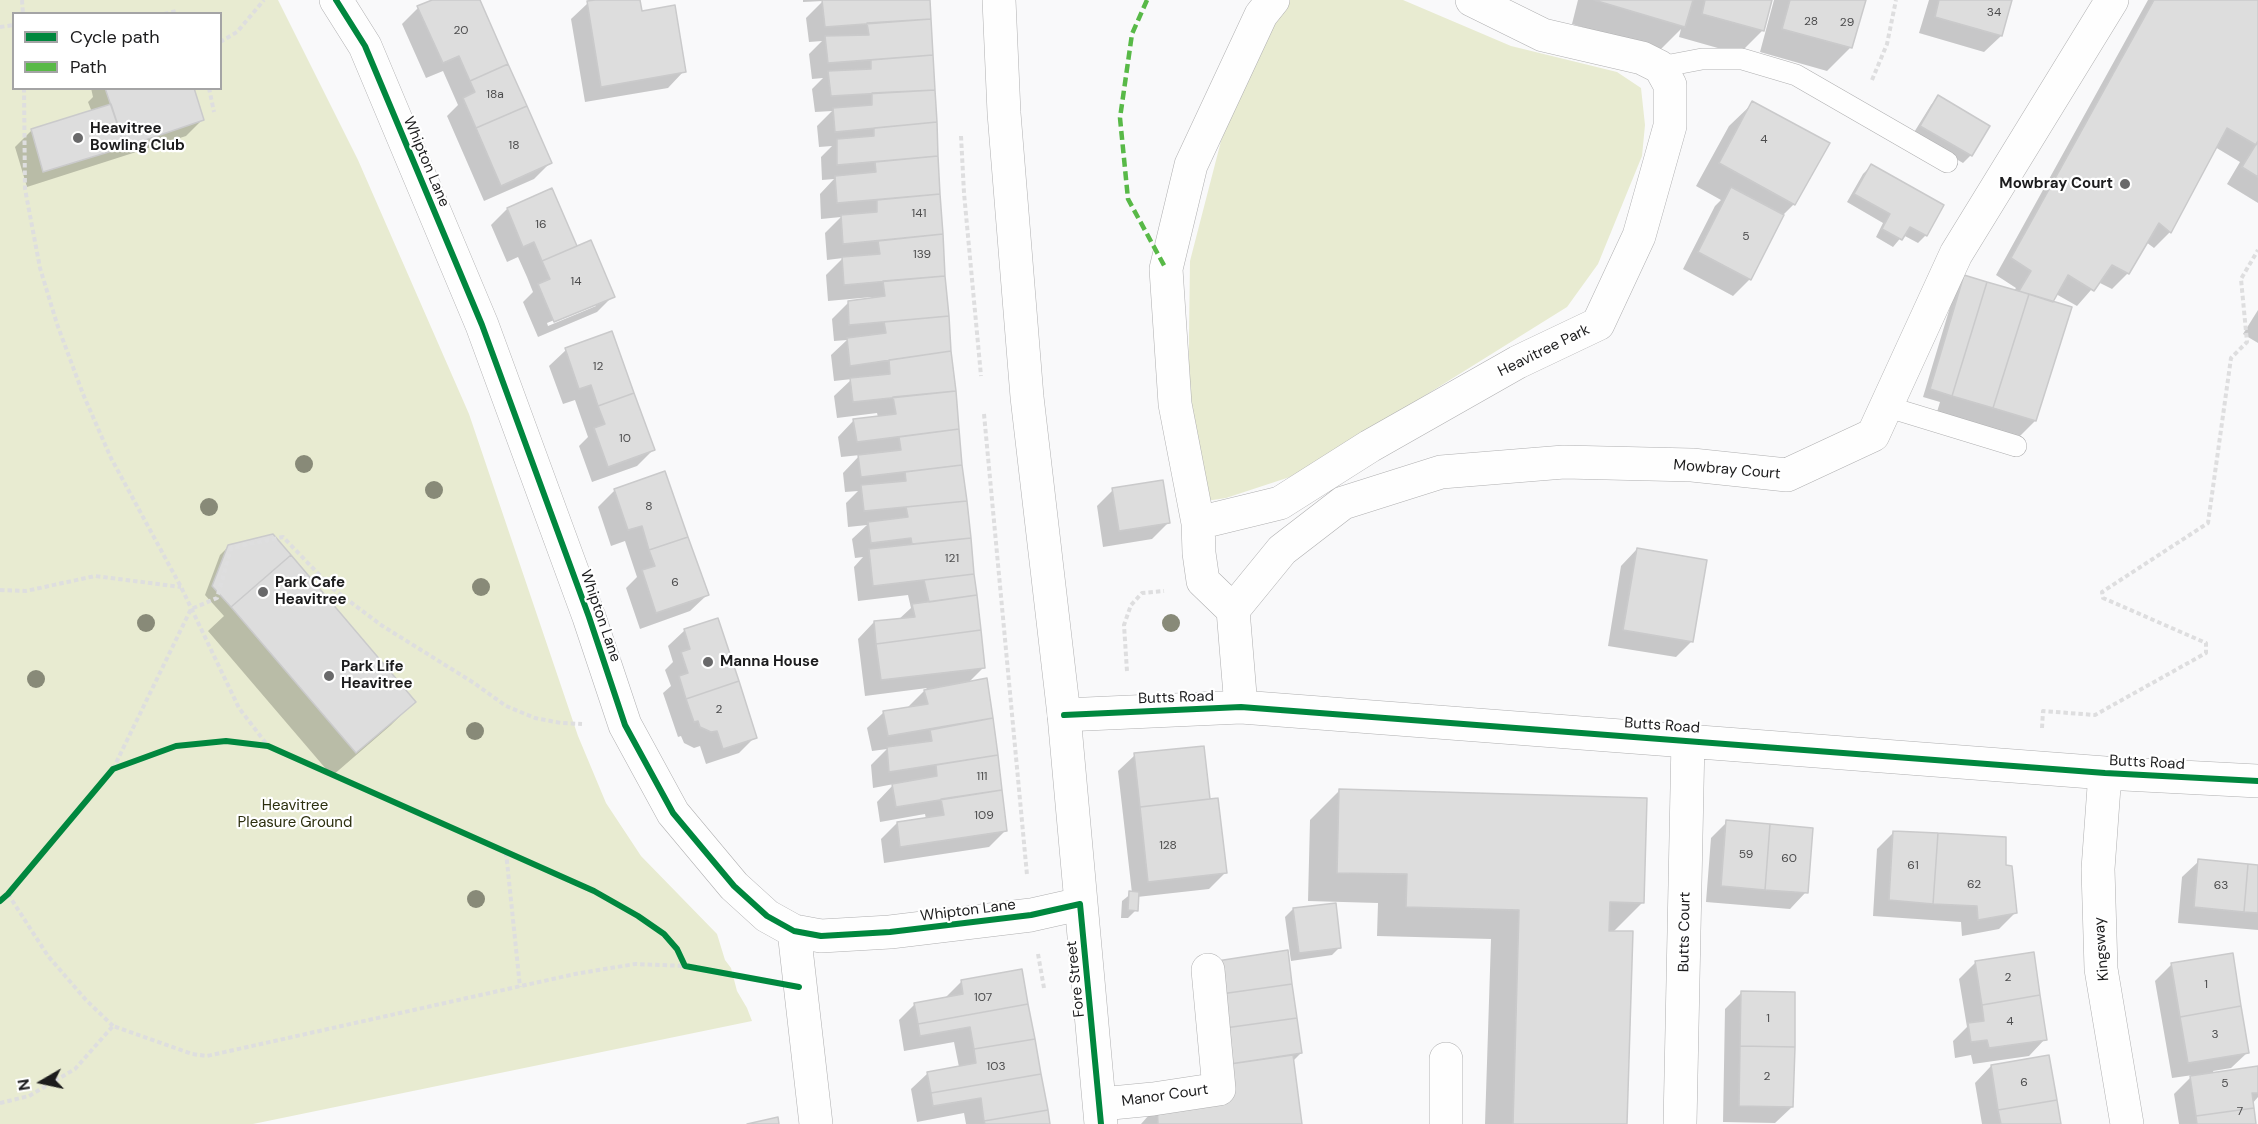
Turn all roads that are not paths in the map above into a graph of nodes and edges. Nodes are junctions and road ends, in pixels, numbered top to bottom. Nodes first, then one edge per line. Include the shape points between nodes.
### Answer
1 (336, 0) edge
2 (999, 0) edge
3 (1273, 0) edge
4 (1472, 0) edge
5 (2112, 0) edge
6 (1660, 67) junction
7 (1947, 162) dead end
8 (1886, 406) junction
9 (2016, 446) dead end
10 (1198, 523) junction
11 (1229, 606) junction
12 (1240, 707) junction
13 (1064, 715) junction
14 (1688, 740) junction
15 (2105, 773) junction
16 (2258, 781) edge
17 (1080, 904) junction
18 (794, 931) junction
19 (1208, 970) dead end
20 (1446, 1059) dead end
21 (1101, 1114) edge
22 (816, 1124) edge
23 (1446, 1124) edge
24 (1680, 1124) edge
25 (2127, 1124) edge

1 - 18 street, Whipton Lane via 365,46 482,325 625,725 673,813 734,886 767,916
2 - 13 street, Fore Street via 1027,397
3 - 10 street via 1261,15 1191,165 1166,268 1175,404
4 - 6 street via 1543,35 1642,58
5 - 8 street, Mowbray Court via 1956,254
6 - 7 lane via 1702,58 1742,59 1796,75
6 - 10 street, Heavitree Park via 1670,84 1670,126 1640,236 1598,324 1518,362 1370,446 1280,503
8 - 9 lane
8 - 11 street, Mowbray Court via 1873,435 1787,475 1692,465 1564,462 1441,472 1343,503 1282,550
10 - 11 street via 1203,581
11 - 12 street
12 - 13 street, Butts Road
12 - 14 street, Butts Road
13 - 17 street, Fore Street
14 - 15 street, Butts Road
14 - 24 street, Butts Court
15 - 16 street, Butts Road
15 - 25 street, Kingsway via 2098,869 2101,969
17 - 18 street, Whipton Lane via 1031,915 890,932 821,936
17 - 21 street, Fore Street
18 - 22 street
19 - 21 street, Manor Court via 1218,1089 1153,1099
20 - 23 street

